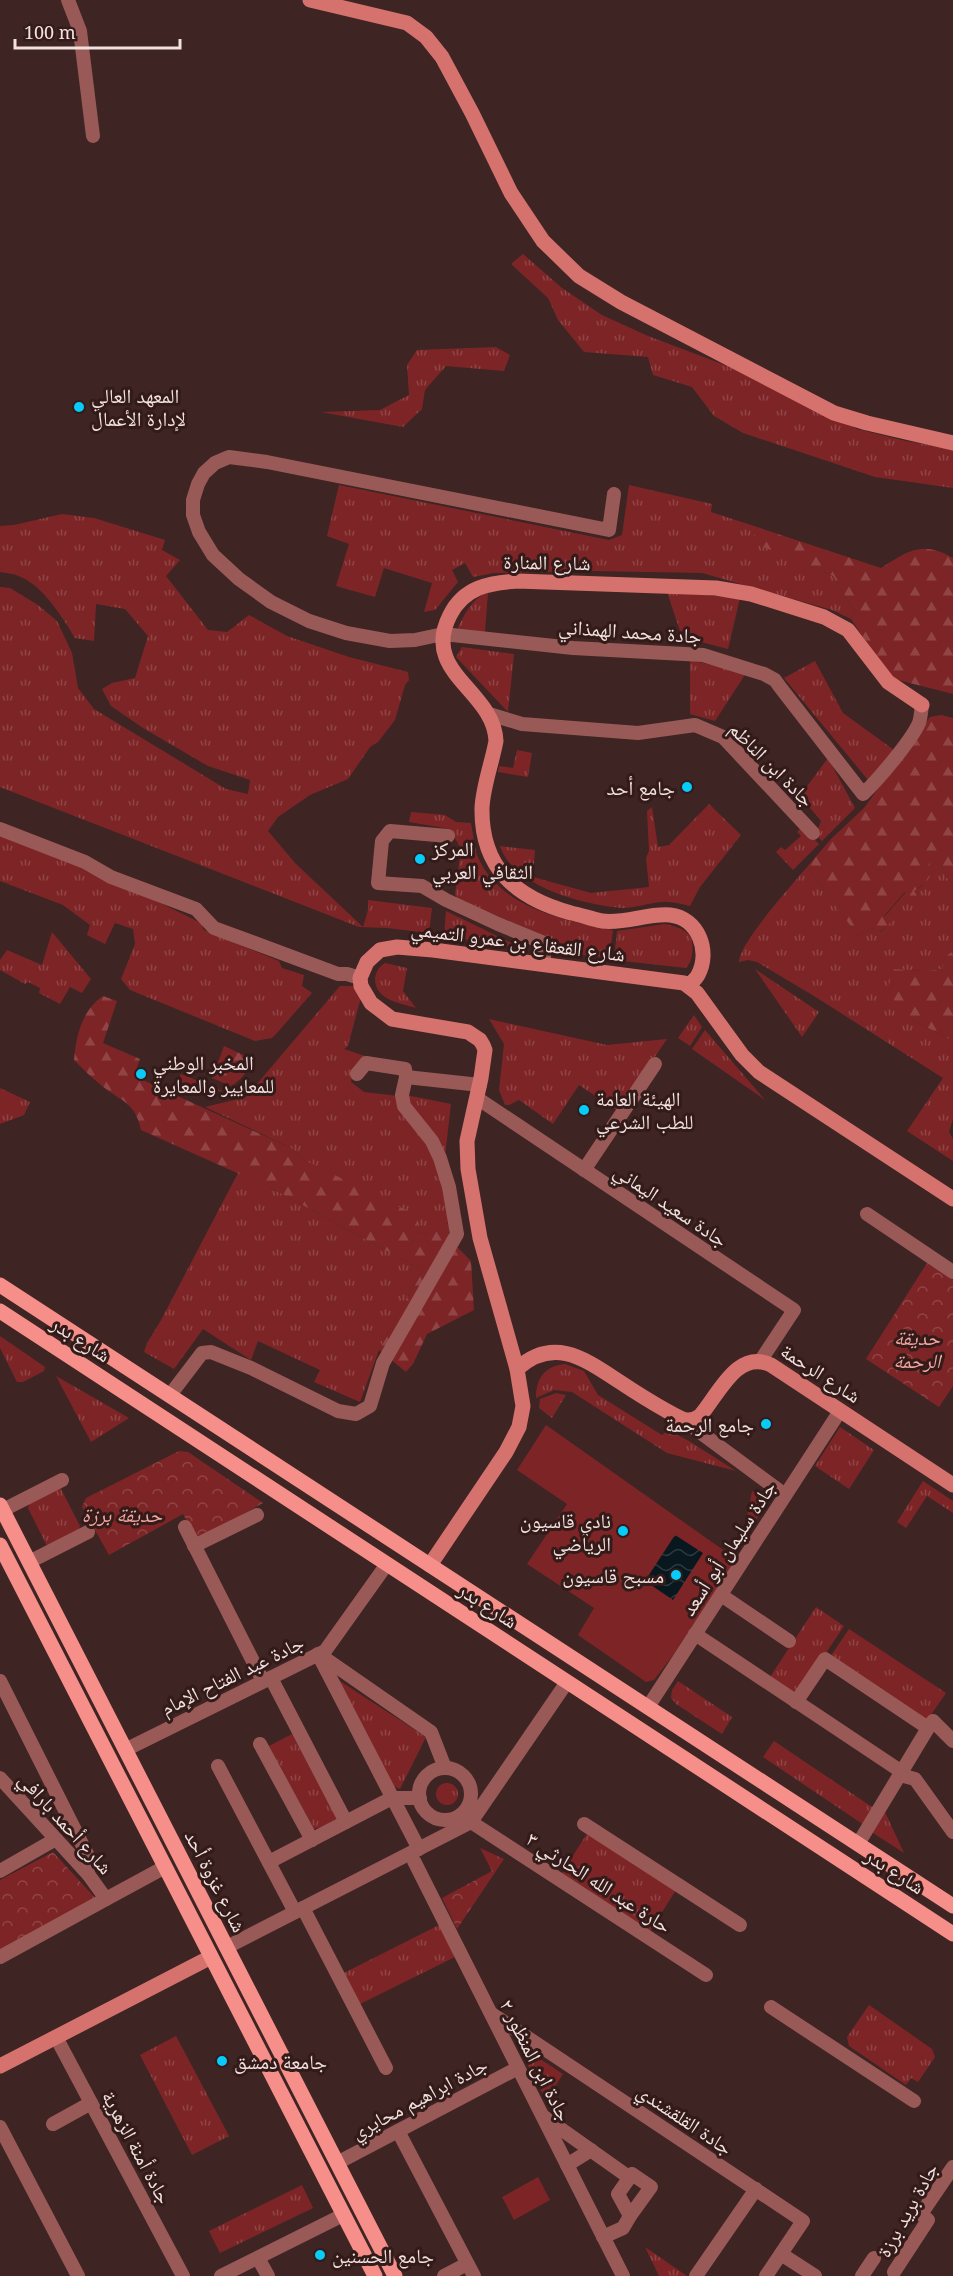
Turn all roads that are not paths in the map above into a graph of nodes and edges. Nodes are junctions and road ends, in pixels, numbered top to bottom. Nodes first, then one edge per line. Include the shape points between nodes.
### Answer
1 (68, 0) edge
2 (310, 0) edge
3 (93, 135) dead end
4 (953, 443) edge
5 (614, 494) dead end
6 (443, 634) junction
7 (922, 705) joint
8 (489, 714) junction
9 (522, 724) junction
10 (496, 741) junction
11 (0, 829) edge
12 (813, 833) dead end
13 (448, 836) dead end
14 (544, 964) junction
15 (360, 978) junction
16 (689, 985) junction
17 (655, 1064) dead end
18 (357, 1074) dead end
19 (406, 1077) junction
20 (478, 1092) junction
21 (584, 1170) junction
22 (953, 1199) edge
23 (867, 1214) dead end
24 (953, 1272) edge
25 (0, 1285) edge
26 (0, 1311) edge
27 (761, 1360) junction
28 (517, 1369) junction
29 (170, 1395) junction
30 (840, 1411) junction
31 (685, 1421) junction
32 (62, 1480) dead end
33 (953, 1485) edge
34 (785, 1495) junction
35 (1, 1508) edge
36 (257, 1515) dead end
37 (185, 1527) dead end
38 (88, 1532) dead end
39 (194, 1545) junction
40 (1, 1548) edge
41 (29, 1562) junction
42 (387, 1564) junction
43 (430, 1565) junction
44 (419, 1584) junction
45 (721, 1595) junction
46 (695, 1634) junction
47 (789, 1641) dead end
48 (318, 1654) junction
49 (267, 1679) junction
50 (0, 1681) edge
51 (567, 1682) junction
52 (796, 1701) junction
53 (648, 1707) junction
54 (928, 1728) junction
55 (953, 1741) edge
56 (260, 1744) dead end
57 (125, 1750) junction
58 (218, 1766) dead end
59 (445, 1768) junction
60 (901, 1774) junction
61 (0, 1778) edge
62 (392, 1798) junction
63 (420, 1798) junction
64 (467, 1817) junction
65 (346, 1822) junction
66 (584, 1824) dead end
67 (953, 1832) edge
68 (56, 1839) junction
69 (312, 1840) junction
70 (858, 1844) junction
71 (416, 1855) junction
72 (269, 1862) junction
73 (165, 1867) junction
74 (0, 1871) edge
75 (88, 1874) junction
76 (106, 1899) junction
77 (953, 1906) edge
78 (299, 1910) junction
79 (740, 1925) dead end
80 (953, 1934) edge
81 (227, 1947) junction
82 (211, 1956) junction
83 (0, 1958) edge
84 (706, 1975) dead end
85 (771, 2007) dead end
86 (490, 2013) junction
87 (57, 2037) junction
88 (0, 2066) edge
89 (386, 2068) dead end
90 (518, 2068) junction
91 (914, 2101) dead end
92 (91, 2103) junction
93 (542, 2116) junction
94 (53, 2124) dead end
95 (0, 2127) edge
96 (398, 2131) junction
97 (591, 2150) junction
98 (337, 2163) junction
99 (567, 2165) junction
100 (953, 2167) edge
101 (630, 2178) junction
102 (756, 2189) junction
103 (343, 2214) junction
104 (630, 2217) junction
105 (603, 2237) junction
106 (781, 2254) junction
107 (258, 2258) junction
108 (874, 2258) dead end
109 (470, 2270) edge
110 (894, 2272) dead end
111 (78, 2276) edge
112 (183, 2276) edge
113 (221, 2276) edge
114 (268, 2276) edge
115 (375, 2276) edge
116 (395, 2276) edge
117 (444, 2276) edge
118 (623, 2276) edge
119 (696, 2276) edge
120 (766, 2276) edge
121 (815, 2276) edge
122 (862, 2276) edge

1 - 3 street via 80,31
2 - 4 main road via 407,23 426,37 442,57 511,193 543,241 579,276 621,302 834,412
5 - 6 street, جادة محمد الهمذاني via 609,530 240,457 221,460 204,473 193,500 199,532 213,555 272,602 309,621 345,633 399,641
6 - 7 main road, شارع المنارة via 460,601 489,584 517,581 732,590 824,617 848,630 888,682
6 - 7 street, جادة محمد الهمذاني via 573,648 698,654 754,670 775,680 862,794 915,730
6 - 8 main road via 444,655 449,665
8 - 9 street, جادة ابن الناظم
8 - 10 main road
9 - 10 street via 507,730
9 - 12 street, جادة ابن الناظم via 638,733 695,725 723,737
10 - 16 main road via 483,797 483,836 507,880 543,904 601,921 669,915 687,921 703,944 699,974
11 - 15 street via 85,862 111,878 196,909 214,928 338,974
13 - 14 street via 390,831 382,841 378,882 422,886 544,943
14 - 15 main road, شارع القعقاع بن عمرو التميمي via 388,947 371,957
14 - 16 main road, شارع القعقاع بن عمرو التميمي
15 - 20 main road via 371,1003 392,1018 468,1032 480,1040 485,1050
16 - 22 main road via 759,1072
17 - 21 street
18 - 19 street via 366,1062 405,1070
19 - 20 street
19 - 29 street via 404,1106 432,1141 440,1158 457,1234 383,1363 370,1406 356,1414 338,1411 211,1352 202,1353
20 - 21 street, جادة سعيد اليماني
20 - 28 main road via 467,1141 468,1169 480,1238
21 - 27 street, جادة سعيد اليماني via 794,1310
23 - 24 street
25 - 29 main road, شارع بدر
26 - 42 main road, شارع بدر
27 - 30 main road, شارع الرحمة
27 - 31 main road, شارع الرحمة via 742,1365 700,1416
28 - 31 main road via 536,1356 566,1352 587,1360
28 - 43 main road via 524,1406 519,1426 506,1452
29 - 43 main road, شارع بدر
30 - 33 main road, شارع الرحمة
30 - 34 street, جادة سليمان أبو أسعد
31 - 34 street
32 - 35 street
34 - 45 street, جادة سليمان أبو أسعد
35 - 41 main road, شارع غزوة أحد
36 - 39 street
37 - 39 street
38 - 41 street
39 - 49 street
40 - 73 main road, شارع غزوة أحد
41 - 57 main road, شارع غزوة أحد
42 - 44 main road, شارع بدر
42 - 48 street, جادة عبد الفتاح الإمام via 325,1651
43 - 44 main road
43 - 53 main road, شارع بدر
44 - 51 main road, شارع بدر
45 - 46 street, جادة سليمان أبو أسعد
45 - 47 street
46 - 52 street
46 - 53 street, جادة سليمان أبو أسعد
48 - 49 street, جادة عبد الفتاح الإمام
48 - 59 street via 430,1732
48 - 62 street, جادة ابن المنظور ٢
49 - 57 street, جادة عبد الفتاح الإمام
49 - 65 street
50 - 75 street via 87,1854
51 - 64 street
51 - 80 main road, شارع بدر
52 - 54 street via 825,1659
52 - 60 street
53 - 70 main road, شارع بدر
54 - 55 street via 933,1720
54 - 60 street
56 - 69 street
57 - 81 main road, شارع غزوة أحد
58 - 72 street
59 - 63 street via 423,1781
59 - 64 street via 461,1774 471,1788
60 - 67 street via 915,1779
60 - 70 street
61 - 68 street, شارع أحمد بارافي
62 - 63 street
62 - 65 street
62 - 71 street, جادة ابن المنظور ٢
63 - 64 street via 433,1817
64 - 71 street
64 - 84 street, حارة عبد الله الحارثي ٣
65 - 69 street
66 - 79 street
68 - 74 street
68 - 75 street, شارع أحمد بارافي
69 - 72 street
70 - 77 main road, شارع بدر
71 - 78 street
71 - 86 street, جادة ابن المنظور ٢
72 - 78 street
73 - 76 street, شارع أحمد بارافي
73 - 82 main road, شارع غزوة أحد
75 - 76 street, شارع أحمد بارافي
76 - 83 street
78 - 81 street
78 - 89 street
81 - 98 main road, شارع غزوة أحد
82 - 87 main road
82 - 103 main road, شارع غزوة أحد
85 - 91 street
86 - 90 street, جادة ابن المنظور ٢
86 - 102 street, جادة القلقشندي
87 - 88 main road
87 - 92 street, جادة أمنة الزهرية
90 - 93 street, جادة ابن المنظور ٢
90 - 96 street, جادة ابراهيم محايري
92 - 94 street
92 - 112 street, جادة أمنة الزهرية
93 - 97 street
93 - 99 street, جادة ابن المنظور ٢
95 - 111 street
96 - 98 street, جادة ابراهيم محايري
96 - 109 street
97 - 99 street
97 - 101 street
98 - 116 main road, شارع غزوة أحد
99 - 105 street, جادة ابن المنظور ٢
100 - 110 street, جادة بريد برزة via 921,2214 928,2220
101 - 104 street via 618,2194
101 - 104 street via 632,2174 651,2187
102 - 106 street, جادة القلقشندي via 803,2221
102 - 119 street
103 - 107 street
103 - 115 main road, شارع غزوة أحد
104 - 105 street via 622,2228
105 - 118 street, جادة ابن المنظور ٢
106 - 120 street, جادة القلقشندي
106 - 121 street
107 - 113 street
107 - 114 street
108 - 122 street
109 - 117 street

